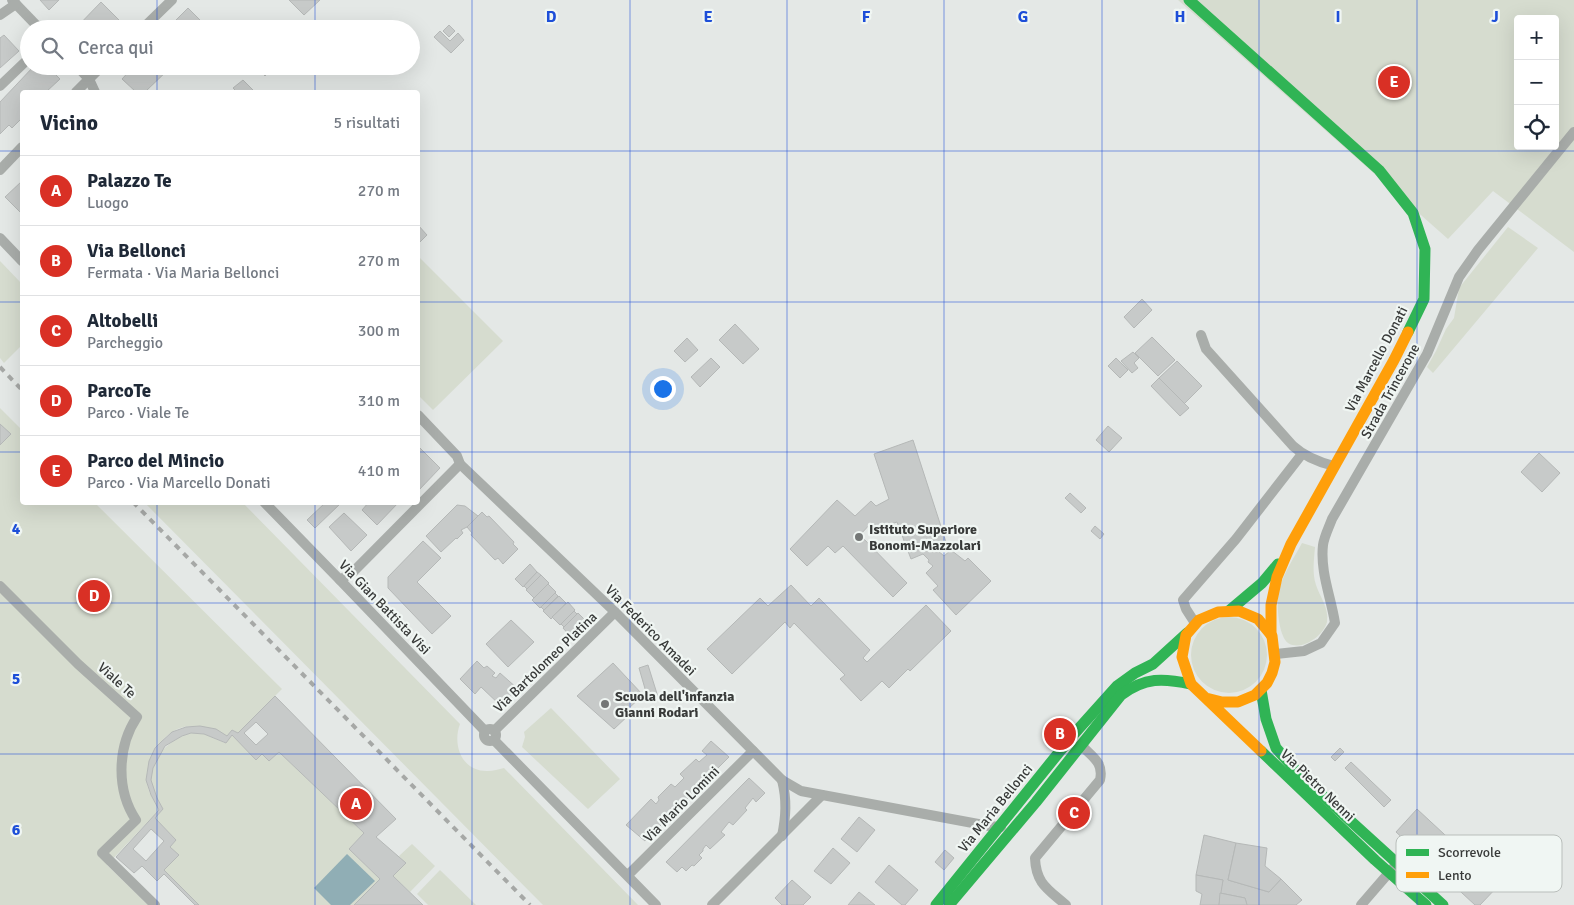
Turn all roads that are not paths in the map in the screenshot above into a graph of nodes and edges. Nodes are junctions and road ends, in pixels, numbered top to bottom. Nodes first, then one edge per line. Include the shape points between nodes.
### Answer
1 (172, 0) edge
2 (1189, 0) edge
3 (14, 2) edge
4 (0, 15) edge
5 (31, 20) edge
6 (151, 20) edge
7 (20, 67) edge
8 (85, 75) edge
9 (93, 75) edge
10 (89, 79) junction
11 (0, 86) edge
12 (78, 90) edge
13 (94, 90) edge
14 (1574, 132) edge
15 (20, 149) edge
16 (0, 170) edge
17 (0, 238) edge
18 (20, 259) edge
19 (1200, 335) dead end
20 (420, 417) edge
21 (1302, 454) junction
22 (460, 464) junction
23 (1334, 466) junction
24 (420, 504) edge
25 (267, 505) edge
26 (419, 505) edge
27 (1291, 544) junction
28 (340, 580) junction
29 (0, 586) edge
30 (1230, 610) junction
31 (615, 612) junction
32 (1192, 627) junction
33 (1271, 636) junction
34 (1276, 654) junction
35 (1191, 684) junction
36 (1261, 690) junction
37 (1206, 698) junction
38 (491, 734) junction
39 (1080, 745) junction
40 (753, 751) junction
41 (782, 780) junction
42 (822, 795) junction
43 (1036, 802) junction
44 (999, 827) junction
45 (782, 836) junction
46 (1396, 862) edge
47 (1396, 864) edge
48 (1389, 873) junction
49 (628, 876) junction
50 (1396, 879) edge
51 (1411, 892) edge
52 (1429, 892) edge
53 (155, 905) edge
54 (656, 905) edge
55 (712, 905) edge
56 (936, 905) edge
57 (949, 905) edge
58 (1066, 905) edge
59 (1361, 905) edge
60 (1426, 905) edge
61 (1443, 905) edge

1 - 6 street
2 - 23 street, Via Marcello Donati via 1379,170 1413,212 1425,249 1424,299 1394,360
3 - 4 street
3 - 5 street
7 - 11 street
8 - 10 street
9 - 10 street
10 - 12 street
10 - 13 street
14 - 34 street, Strada Trincerone via 1459,277 1427,354 1332,519 1323,543 1323,560 1335,623 1321,643 1304,651
15 - 16 street
17 - 18 street
19 - 21 street via 1206,349
20 - 22 street, Via Federico Amadei via 457,456
21 - 23 street
21 - 32 street via 1236,540 1183,600
22 - 24 street
22 - 31 street, Via Federico Amadei
23 - 27 street, Via Marcello Donati
25 - 28 street, Via Gian Battista Visi
26 - 28 street via 353,572
27 - 30 street, Via Marcello Donati via 1272,573
27 - 33 street, Via Marcello Donati via 1270,605
28 - 38 street, Via Gian Battista Visi
29 - 53 street, Viale Te via 137,717 130,728 121,759 122,786 128,809 136,820 102,854
30 - 32 street, Via Marcello Donati via 1214,612
30 - 33 street, Via Marcello Donati via 1250,615 1261,622
31 - 38 street, Via Bartolomeo Platina
31 - 40 street, Via Federico Amadei
32 - 35 street via 1181,654 1185,674
32 - 44 street, Via Maria Bellonci via 1153,664 1117,686
33 - 34 street, Via Marcello Donati
34 - 36 street, Via Marcello Donati via 1271,677
35 - 37 street, Via Pietro Nenni
35 - 39 street, Via Maria Bellonci via 1161,679 1132,686
36 - 37 street via 1253,697 1235,703 1226,704
36 - 46 street, Via Pietro Nenni via 1276,748 1299,774
37 - 48 street, Via Pietro Nenni
38 - 49 street, Via Gian Battista Visi
39 - 43 street, Via Maria Bellonci
39 - 58 street via 1100,765 1100,780 1035,858 1036,873 1046,888
40 - 41 street, Via Federico Amadei
40 - 49 street, Via Mario Lomini
41 - 42 street, Via Federico Amadei via 801,791
41 - 45 street via 786,808
42 - 44 street, Via Federico Amadei
42 - 45 street
43 - 44 street via 1022,809 1009,825
43 - 57 street, Via Maria Bellonci
44 - 56 street, Via Maria Bellonci
45 - 55 street
47 - 48 street
48 - 50 street, Via Pietro Nenni
48 - 59 street
49 - 54 street, Via Gian Battista Visi
51 - 60 street, Via Pietro Nenni
52 - 61 street, Via Pietro Nenni

